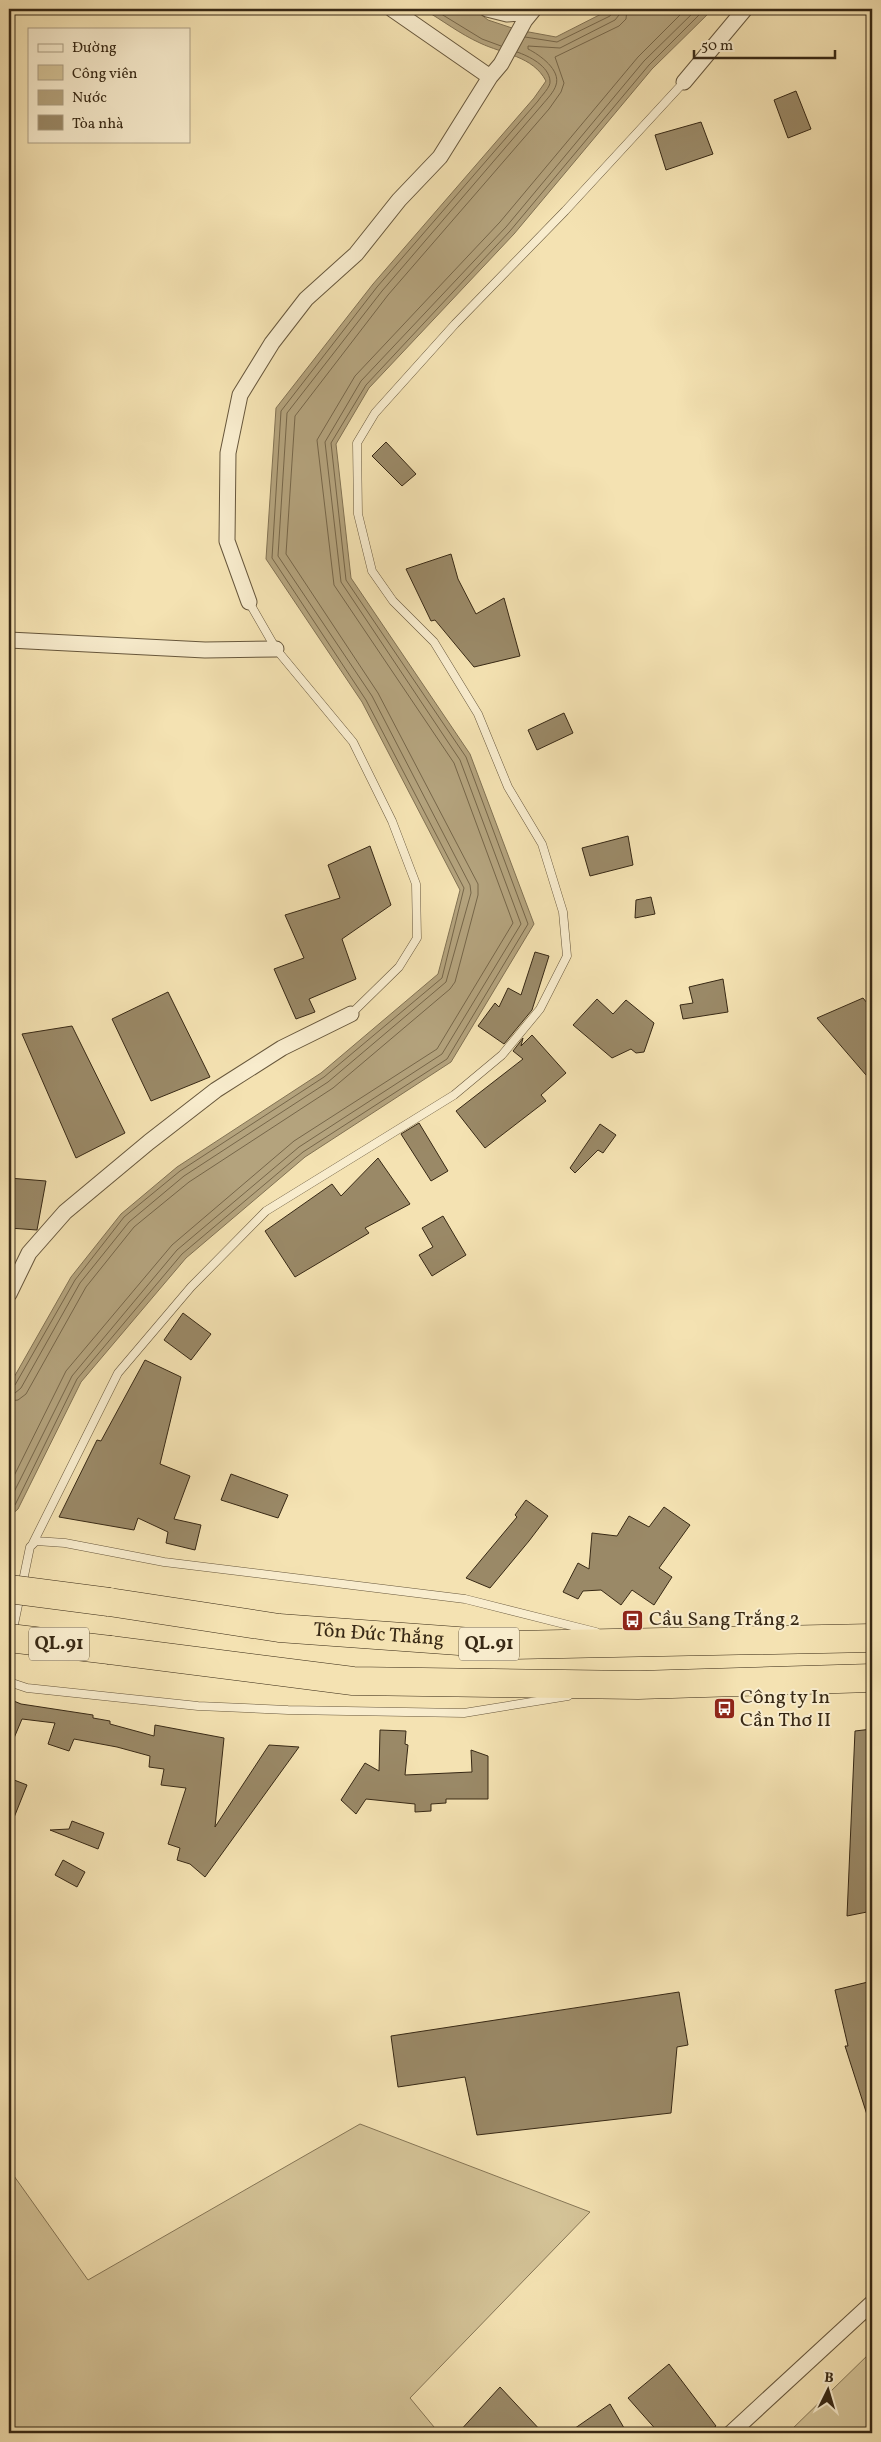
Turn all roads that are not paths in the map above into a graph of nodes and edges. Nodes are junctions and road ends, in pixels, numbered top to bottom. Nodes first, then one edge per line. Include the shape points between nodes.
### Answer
1 (392, 9) edge
2 (487, 9) edge
3 (745, 9) edge
4 (530, 14) edge
5 (490, 77) junction
6 (684, 82) joint
7 (249, 602) joint
8 (9, 640) edge
9 (276, 650) junction
10 (351, 1014) joint
11 (9, 1294) edge
12 (33, 1543) junction
13 (9, 1588) edge
14 (9, 1638) edge
15 (872, 1638) edge
16 (639, 1644) junction
17 (9, 1648) edge
18 (872, 1678) edge
19 (9, 1682) edge
20 (638, 1685) junction
21 (590, 1693) dead end
22 (580, 1694) dead end
23 (872, 2303) edge
24 (731, 2433) edge

1 - 5 street
2 - 4 street via 507,14
3 - 6 street
4 - 5 street
5 - 7 street via 440,157 399,200 356,254 306,299 272,343 240,395 228,453 228,541
6 - 12 lane via 441,339 375,413 357,443 358,514 372,570 394,601 434,642 478,714 508,787 542,844 563,912 567,956 540,1009 502,1055 454,1095 266,1211 191,1287 118,1373
7 - 9 lane
8 - 9 street via 205,650
9 - 10 lane via 352,742 392,821 416,884 417,938 399,967
10 - 11 street via 282,1048 216,1090 150,1142 65,1212 29,1254
12 - 16 lane via 65,1543 164,1562 465,1598
12 - 17 lane via 27,1556
13 - 16 highway, Tôn Đức Thắng / QL.91, bridge via 279,1628 513,1645
14 - 20 highway, Tôn Đức Thắng / QL.91, bridge via 353,1681
15 - 16 highway, Tôn Đức Thắng / QL.91
18 - 20 highway, Tôn Đức Thắng / QL.91
19 - 22 lane via 27,1688 198,1706 298,1710 464,1713
20 - 21 lane
23 - 24 street

